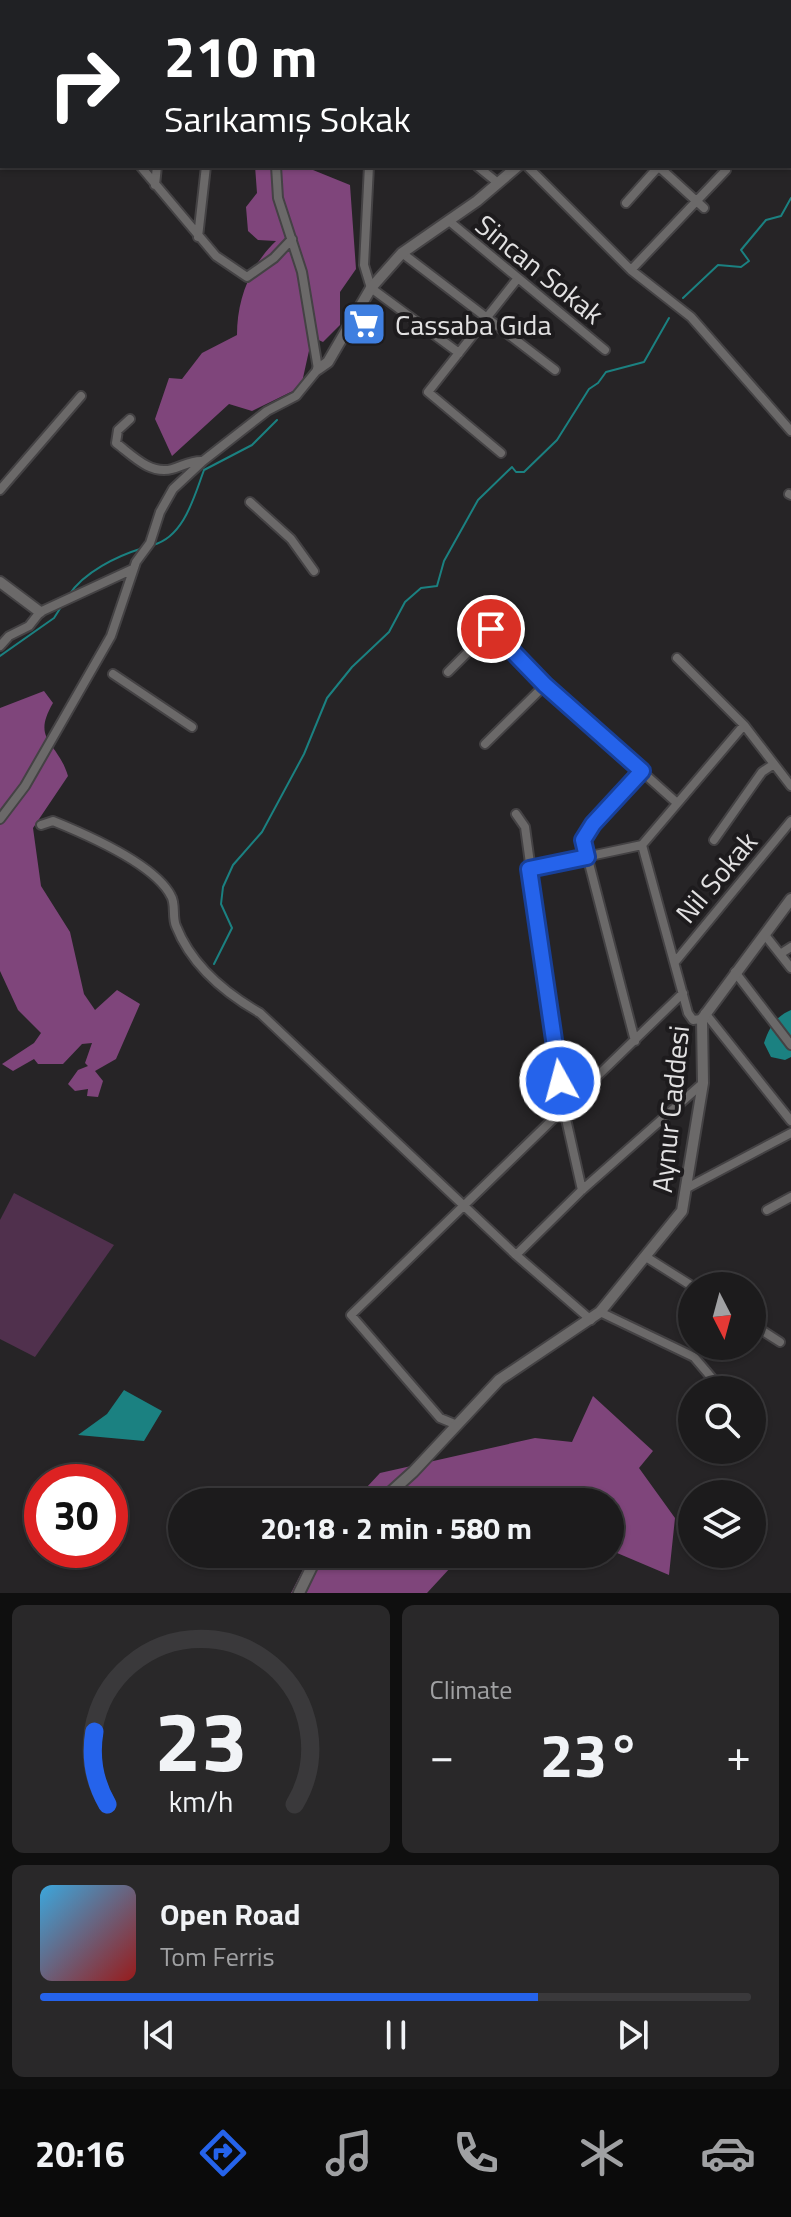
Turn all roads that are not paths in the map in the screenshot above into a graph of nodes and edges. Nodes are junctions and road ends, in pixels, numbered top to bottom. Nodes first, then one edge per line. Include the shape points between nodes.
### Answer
1 (142, 168) edge
2 (157, 168) edge
3 (206, 168) edge
4 (276, 168) edge
5 (369, 168) edge
6 (479, 168) edge
7 (516, 168) edge
8 (529, 168) edge
9 (657, 168) edge
10 (661, 168) edge
11 (726, 170) dead end
12 (498, 183) junction
13 (155, 185) junction
14 (626, 203) dead end
15 (700, 205) junction
16 (449, 221) junction
17 (198, 237) junction
18 (292, 239) junction
19 (402, 253) junction
20 (631, 270) junction
21 (518, 278) junction
22 (371, 288) junction
23 (487, 318) junction
24 (605, 350) dead end
25 (459, 353) junction
26 (318, 369) junction
27 (555, 370) dead end
28 (81, 396) dead end
29 (130, 419) dead end
30 (791, 431) edge
31 (501, 453) dead end
32 (203, 461) junction
33 (0, 490) edge
34 (250, 502) dead end
35 (133, 569) junction
36 (314, 571) dead end
37 (0, 582) edge
38 (40, 612) junction
39 (0, 646) edge
40 (677, 658) dead end
41 (448, 672) dead end
42 (113, 674) dead end
43 (545, 685) junction
44 (744, 725) junction
45 (192, 727) dead end
46 (485, 744) dead end
47 (774, 764) junction
48 (642, 771) junction
49 (791, 786) edge
50 (677, 803) junction
51 (516, 814) dead end
52 (0, 819) edge
53 (791, 821) edge
54 (41, 825) dead end
55 (714, 840) dead end
56 (642, 845) junction
57 (587, 857) junction
58 (529, 869) junction
59 (789, 905) edge
60 (765, 935) junction
61 (791, 947) edge
62 (780, 954) junction
63 (675, 962) junction
64 (791, 968) edge
65 (735, 972) junction
66 (683, 993) junction
67 (704, 1016) junction
68 (635, 1041) junction
69 (791, 1045) edge
70 (703, 1083) junction
71 (564, 1110) junction
72 (791, 1121) edge
73 (791, 1133) edge
74 (687, 1188) junction
75 (582, 1190) junction
76 (791, 1197) edge
77 (465, 1207) junction
78 (767, 1210) dead end
79 (516, 1255) junction
80 (646, 1257) junction
81 (678, 1277) edge
82 (600, 1312) junction
83 (591, 1320) junction
84 (766, 1333) edge
85 (780, 1342) dead end
86 (710, 1376) edge
87 (457, 1425) junction
88 (395, 1488) edge
89 (311, 1568) edge
90 (299, 1593) edge

1 - 13 street
2 - 13 street
3 - 17 street
4 - 18 street via 278,198
5 - 22 street via 364,265
6 - 12 street
7 - 12 street
8 - 20 street
9 - 14 street
10 - 15 street
11 - 15 street
12 - 16 street
13 - 17 street
15 - 20 street
16 - 19 street
16 - 21 street, Sincan Sokak
17 - 18 street via 247,277
18 - 26 street
19 - 22 street
19 - 23 street
20 - 30 street via 691,317
21 - 23 street
21 - 24 street, Sincan Sokak
22 - 25 street
22 - 26 street via 328,362
23 - 25 street
23 - 27 street
25 - 31 street via 428,392
26 - 32 street via 296,396 267,411
28 - 33 street
29 - 32 street via 118,430 116,443 142,463 169,470
32 - 35 street via 173,489
34 - 36 street via 291,539
35 - 38 street
35 - 52 street via 111,636 25,786
37 - 38 street
38 - 39 street
40 - 44 street
41 - 43 street via 491,629
42 - 45 street
43 - 46 street
43 - 48 street
44 - 47 street
44 - 50 street
47 - 49 street
47 - 55 street via 762,772
48 - 50 street
48 - 57 street via 593,824 583,840
50 - 56 street
51 - 58 street via 525,827
53 - 63 street, Nil Sokak
54 - 77 street via 53,821 72,829 137,864 159,883 172,897 175,925 200,965 229,995 260,1013
56 - 57 street
56 - 63 street
57 - 58 street
57 - 68 street
58 - 71 street
59 - 60 street, Aynur Caddesi
60 - 62 street
60 - 65 street, Aynur Caddesi
61 - 62 street
62 - 64 street
63 - 66 street
65 - 67 street, Aynur Caddesi
65 - 69 street
66 - 67 street via 693,1020
66 - 68 street
67 - 70 street, Aynur Caddesi
67 - 72 street
68 - 71 street
70 - 74 street, Aynur Caddesi
70 - 75 street
71 - 75 street
71 - 77 street
73 - 74 street
74 - 80 street, Aynur Caddesi via 682,1211
75 - 79 street
76 - 78 street
77 - 79 street
77 - 87 street via 351,1315 440,1418
79 - 83 street
80 - 81 street
80 - 82 street, Aynur Caddesi
82 - 83 street, Aynur Caddesi
82 - 86 street via 694,1357
83 - 87 street, Aynur Caddesi via 499,1380
84 - 85 street
87 - 88 street, Aynur Caddesi
89 - 90 street

